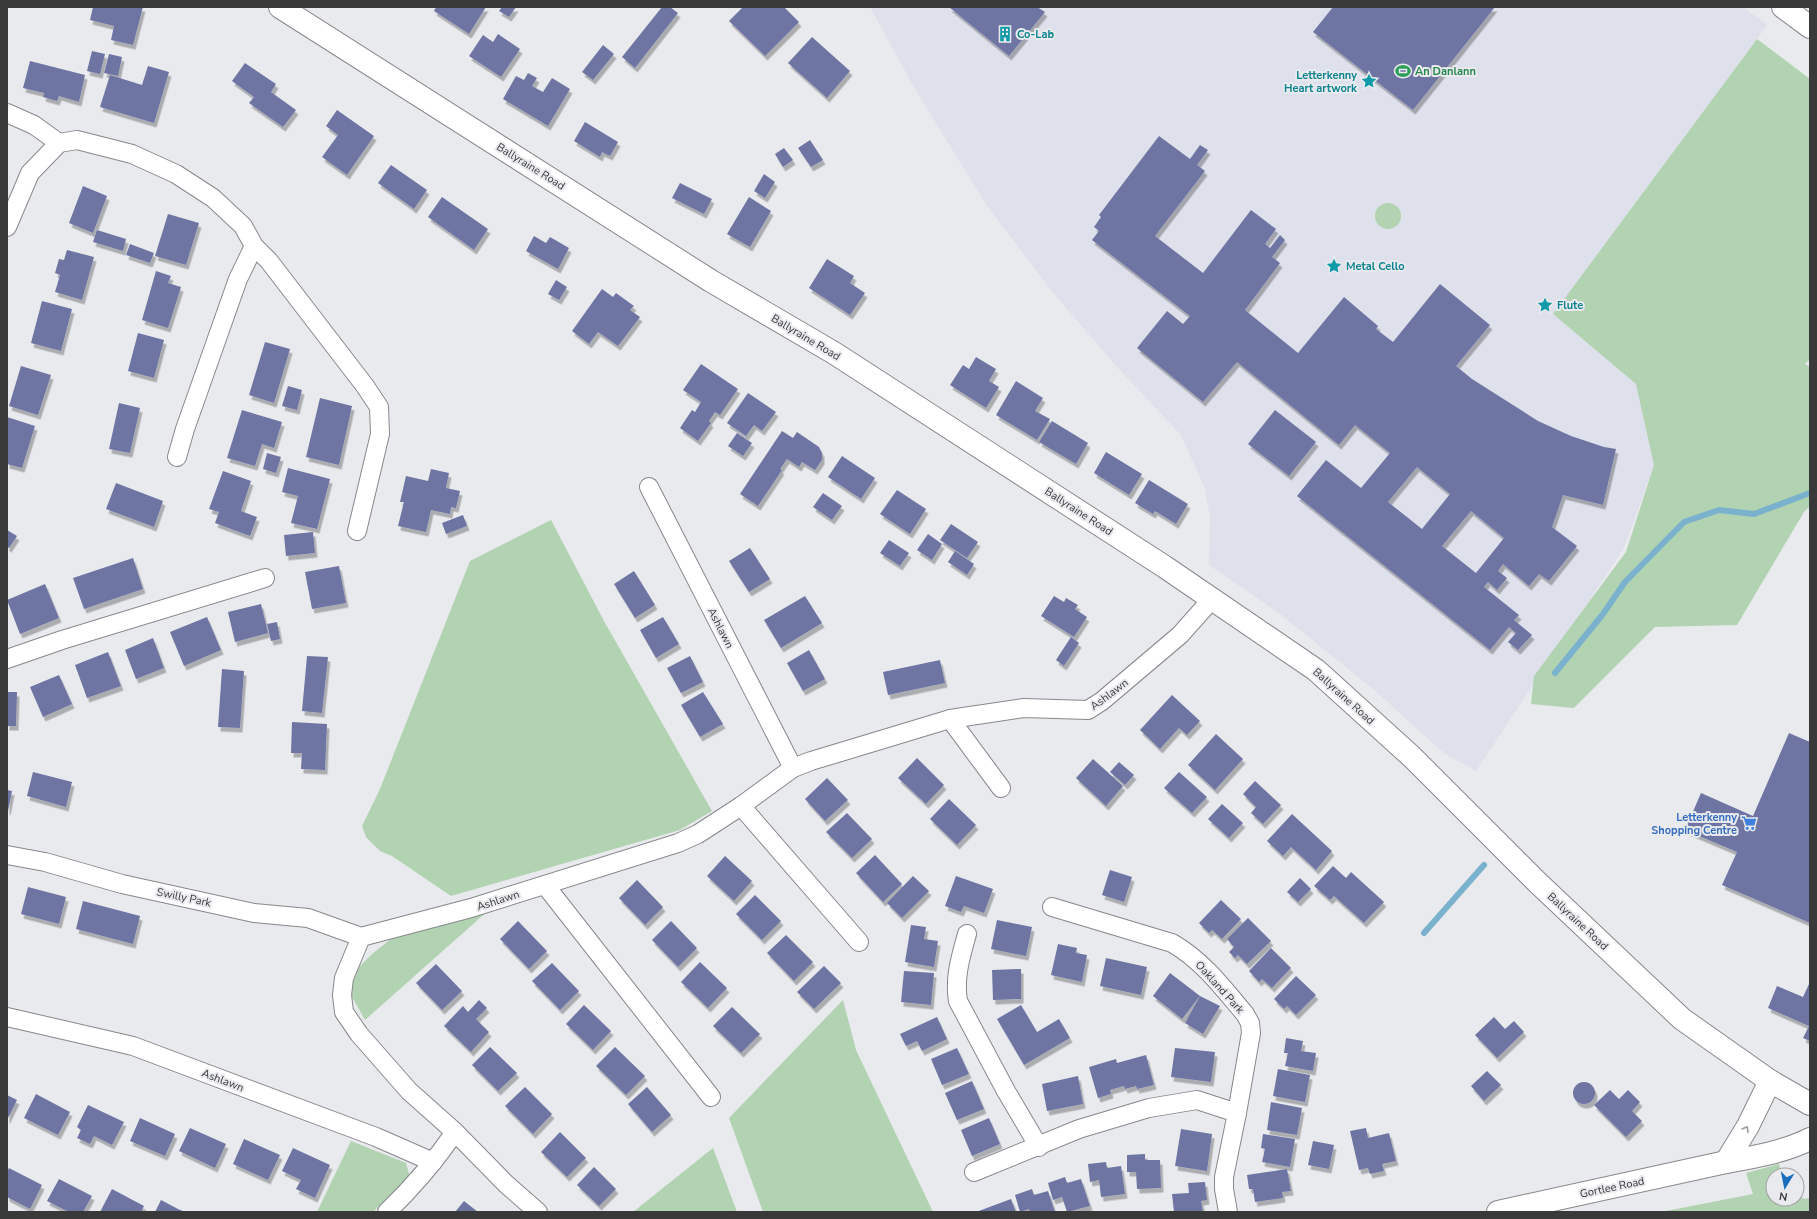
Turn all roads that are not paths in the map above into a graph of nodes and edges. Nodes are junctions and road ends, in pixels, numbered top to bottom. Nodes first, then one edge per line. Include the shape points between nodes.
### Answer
1 (280, 7) edge
2 (1784, 7) edge
3 (1810, 27) edge
4 (7, 113) edge
5 (59, 143) junction
6 (7, 227) edge
7 (254, 246) junction
8 (177, 457) dead end
9 (649, 487) dead end
10 (357, 531) dead end
11 (265, 578) dead end
12 (1212, 599) junction
13 (7, 659) edge
14 (950, 719) junction
15 (793, 768) junction
16 (1000, 788) dead end
17 (741, 806) junction
18 (7, 855) edge
19 (545, 885) junction
20 (1052, 907) dead end
21 (967, 934) dead end
22 (361, 937) junction
23 (858, 942) dead end
24 (7, 1017) edge
25 (1770, 1081) junction
26 (711, 1097) dead end
27 (1810, 1104) edge
28 (1237, 1114) junction
29 (455, 1132) junction
30 (1810, 1139) edge
31 (1039, 1146) junction
32 (433, 1162) junction
33 (1726, 1162) junction
34 (974, 1172) dead end
35 (387, 1212) edge
36 (538, 1212) edge
37 (1228, 1212) edge
38 (1498, 1212) edge

1 - 12 main road, Ballyraine Road via 711,281 834,352
2 - 3 main road
4 - 5 street via 34,124
5 - 6 street via 30,173
5 - 7 street via 78,140 132,154 176,174 213,198 243,226
7 - 8 street via 238,279
7 - 10 street via 273,267 379,407 380,434
9 - 15 street, Ashlawn
11 - 13 street
12 - 14 street, Ashlawn via 1180,635 1088,710 1024,708
12 - 25 main road, Ballyraine Road via 1316,670 1412,757 1537,882 1682,1019
14 - 15 street, Ashlawn
14 - 16 street
15 - 17 street, Ashlawn
17 - 19 street, Ashlawn via 698,834 678,843
17 - 23 street
18 - 22 street, Swilly Park via 254,913 308,918
19 - 22 street, Ashlawn via 471,908
19 - 26 street
20 - 28 street, Oakland Park via 1166,940 1185,950 1206,970 1250,1023
21 - 31 street via 956,977 958,1001
22 - 29 street via 344,978 344,1012 359,1034 409,1091
24 - 32 street, Ashlawn via 133,1046 376,1137
25 - 27 main road, Ballyraine Road
33 -> 25 main road via 1748,1126
28 - 31 street via 1197,1100 1149,1108 1079,1129
28 - 37 street, Oakland Park via 1224,1177
29 - 32 street
29 - 36 street via 506,1184
30 - 33 main road, Gortlee Road via 1768,1154
31 - 34 street
32 - 35 street
33 - 38 main road, Gortlee Road

